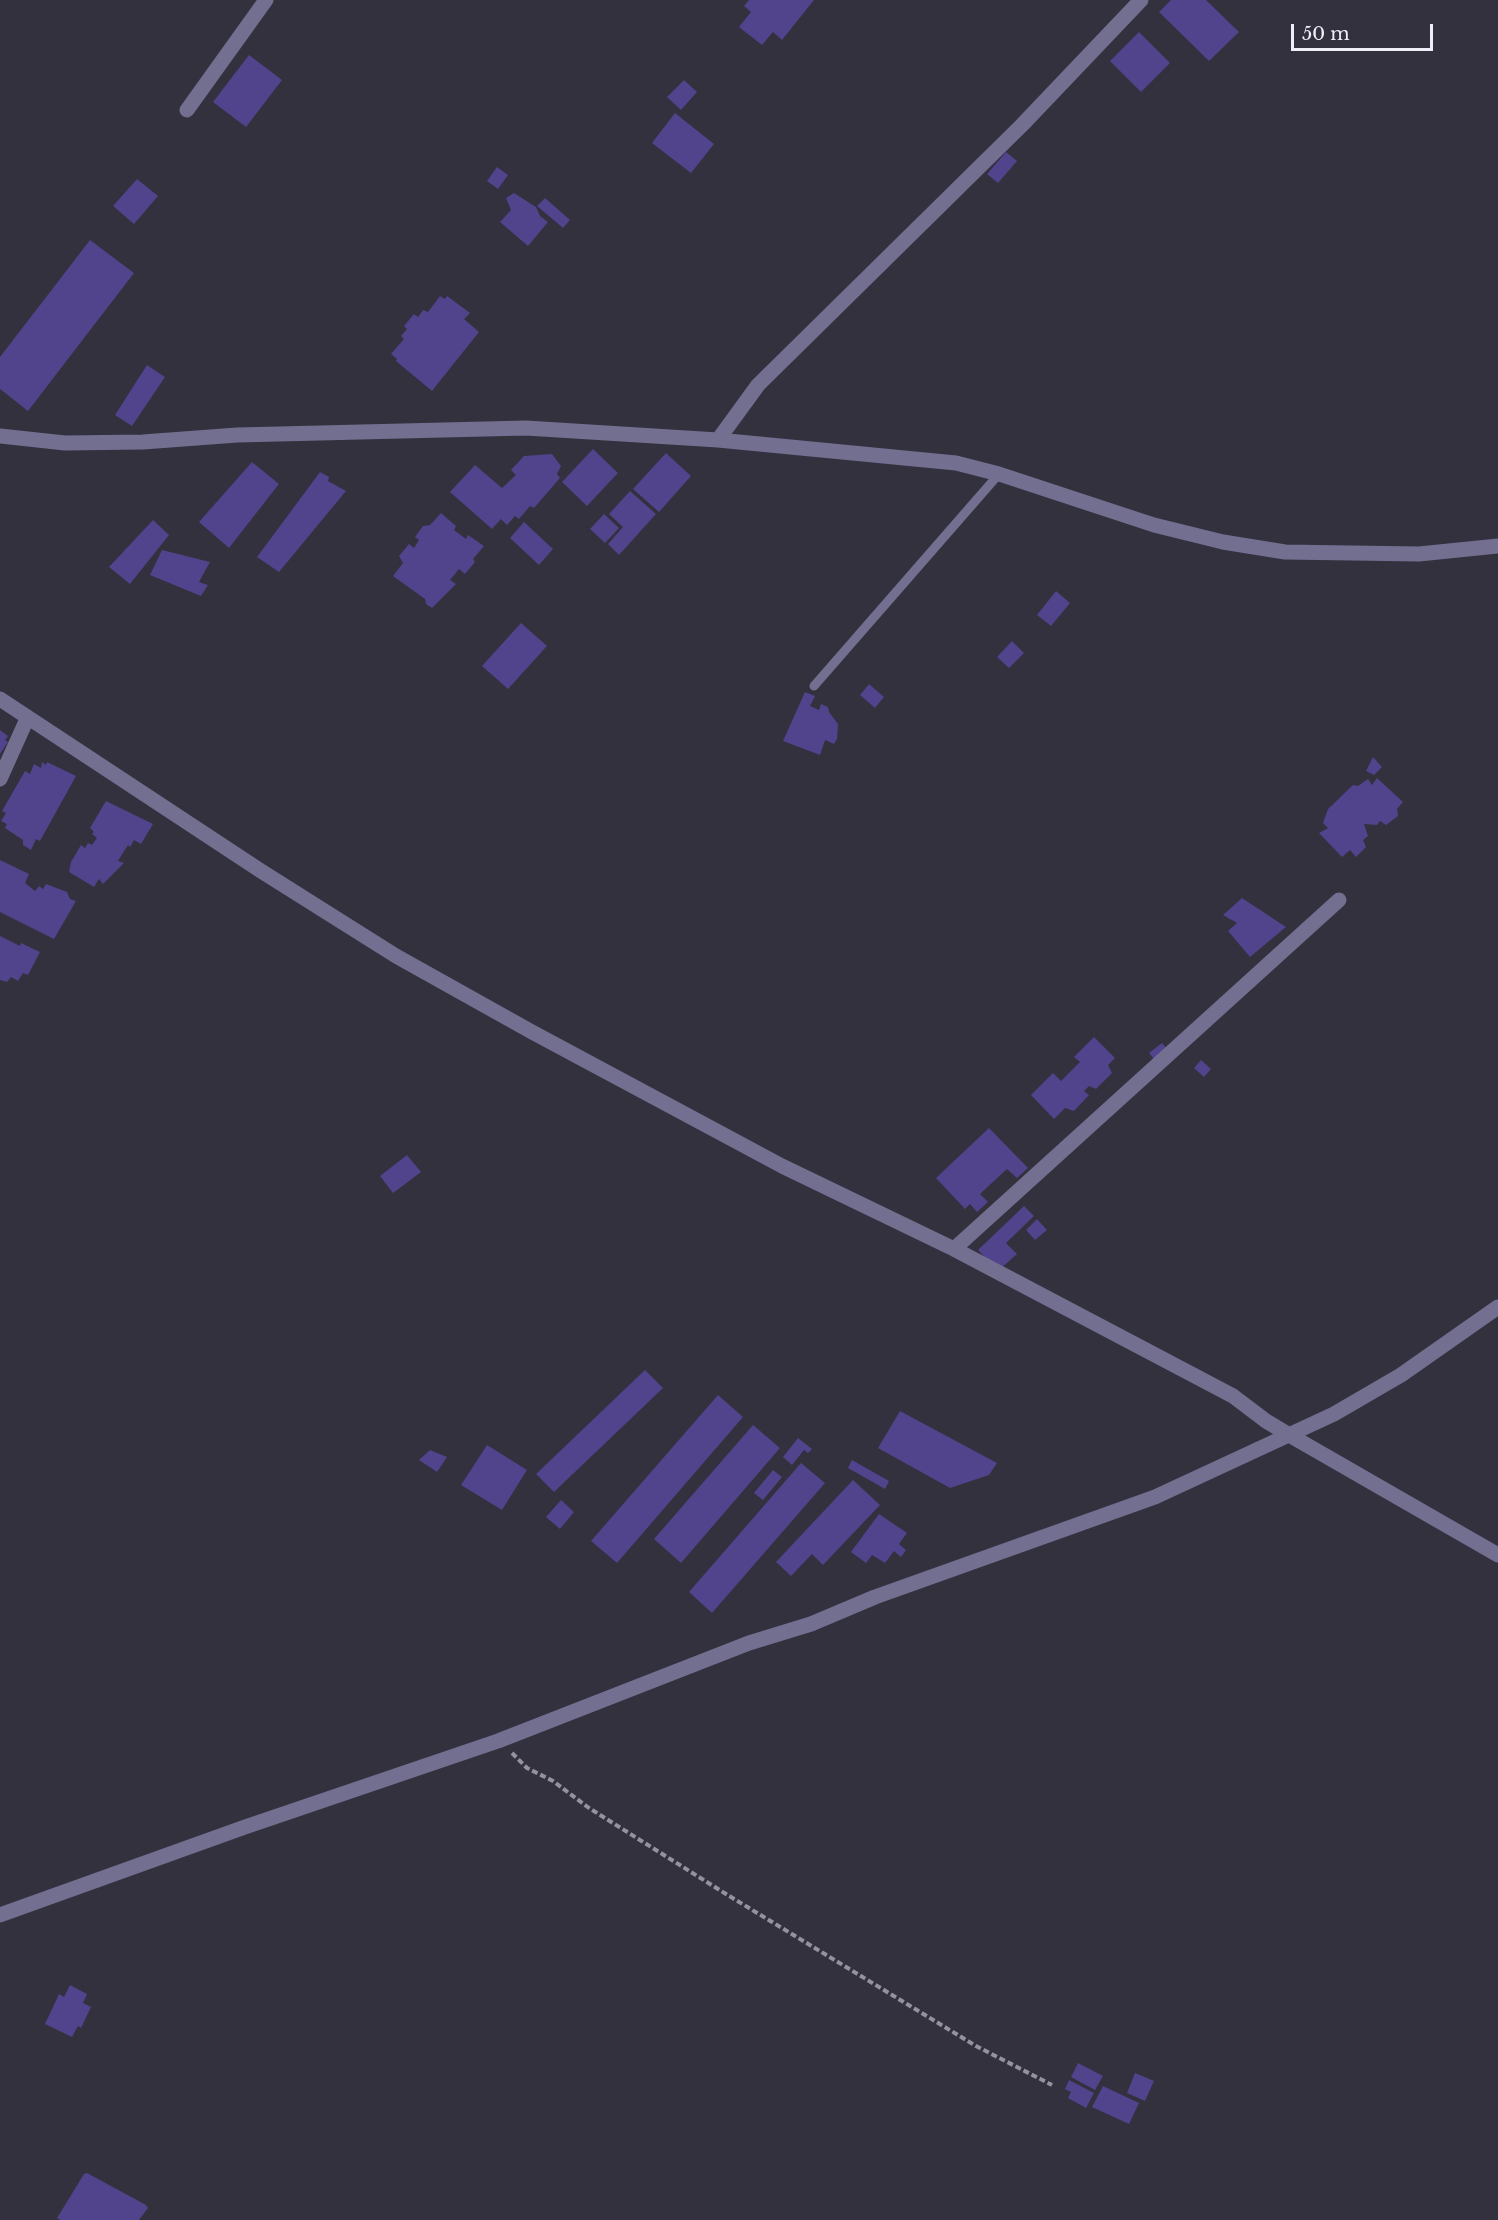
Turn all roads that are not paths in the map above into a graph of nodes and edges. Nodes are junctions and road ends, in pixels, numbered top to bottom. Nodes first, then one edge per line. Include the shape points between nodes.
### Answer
1 (266, 0) edge
2 (1141, 0) edge
3 (187, 110) dead end
4 (0, 436) edge
5 (718, 440) junction
6 (999, 474) junction
7 (1498, 546) edge
8 (814, 686) dead end
9 (0, 699) edge
10 (27, 718) junction
11 (0, 779) edge
12 (1339, 900) dead end
13 (954, 1249) junction
14 (1498, 1308) edge
15 (1291, 1436) junction
16 (1498, 1555) edge
17 (0, 1915) edge

1 - 3 street
2 - 5 street via 1022,125 758,385
4 - 5 street via 65,443 143,442 237,435 526,428
5 - 6 street via 956,463
6 - 7 street via 1154,525 1285,552 1419,554
6 - 8 lane
9 - 10 street
10 - 11 street
10 - 13 street via 396,956 782,1166
12 - 13 street
13 - 15 street via 1233,1396
14 - 15 street via 1401,1375
15 - 16 street
15 - 17 street via 1155,1497 875,1597 811,1624 749,1643 498,1741

